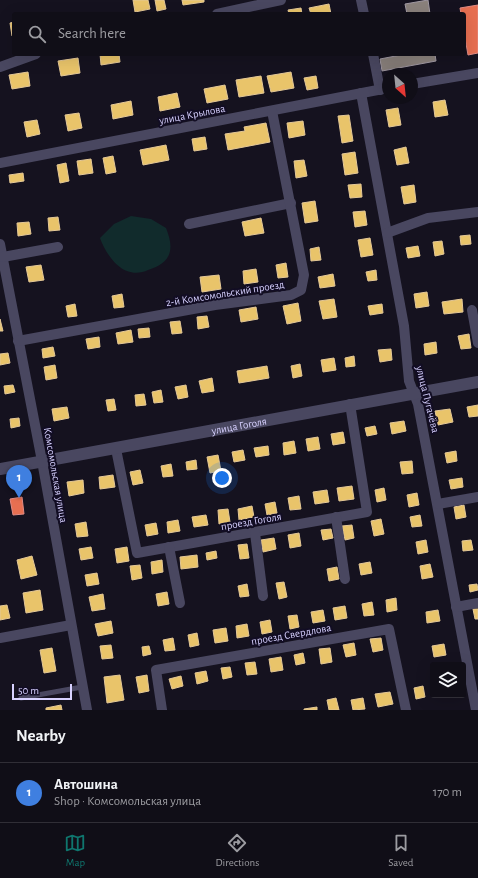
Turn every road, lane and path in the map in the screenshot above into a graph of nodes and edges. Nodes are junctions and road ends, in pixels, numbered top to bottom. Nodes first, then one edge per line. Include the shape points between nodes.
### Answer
1 (281, 0) edge
2 (361, 0) edge
3 (227, 12) edge
4 (364, 12) edge
5 (30, 56) edge
6 (374, 56) edge
7 (0, 67) edge
8 (478, 73) edge
9 (382, 83) edge
10 (418, 83) edge
11 (382, 89) edge
12 (361, 93) junction
13 (272, 111) junction
14 (0, 163) edge
15 (291, 203) junction
16 (478, 212) edge
17 (189, 224) dead end
18 (387, 233) junction
19 (0, 244) edge
20 (58, 246) dead end
21 (3, 256) junction
22 (472, 310) dead end
23 (18, 341) junction
24 (478, 343) edge
25 (478, 382) edge
26 (413, 392) junction
27 (350, 404) junction
28 (116, 449) junction
29 (42, 461) junction
30 (0, 469) edge
31 (478, 497) edge
32 (438, 504) junction
33 (336, 517) junction
34 (255, 533) junction
35 (169, 547) junction
36 (345, 579) dead end
37 (263, 596) dead end
38 (180, 603) dead end
39 (478, 603) edge
40 (456, 607) junction
41 (71, 624) junction
42 (0, 638) edge
43 (82, 687) junction
44 (21, 698) dead end
45 (87, 710) edge
46 (162, 710) edge
47 (406, 710) edge
48 (476, 710) edge

1 - 3 street
2 - 4 street
5 - 7 street
6 - 9 street
8 - 10 street
11 - 12 street, улица Крылова
12 - 13 street, улица Крылова
12 - 18 street, улица Пугачёва
13 - 14 street, улица Крылова
13 - 15 street, 2-й Комсомольский проезд
15 - 17 street
15 - 23 street, 2-й Комсомольский проезд via 304,275 301,290 291,295 215,305
16 - 18 street via 428,218
18 - 26 street, улица Пугачёва via 404,326 406,368
19 - 21 street, Комсомольская улица
20 - 21 street
21 - 23 street, Комсомольская улица
22 - 24 street
23 - 29 street, Комсомольская улица
25 - 26 street, улица Гоголя
26 - 27 street, улица Гоголя
26 - 32 street, улица Пугачёва via 418,404
27 - 28 street, улица Гоголя
27 - 33 street, проезд Гоголя via 367,512
28 - 29 street, улица Гоголя
28 - 35 street, проезд Гоголя via 137,553
29 - 30 street, улица Гоголя
29 - 41 street, Комсомольская улица
31 - 32 street
32 - 40 street, улица Пугачёва
33 - 34 street, проезд Гоголя
33 - 36 street
34 - 35 street, проезд Гоголя
34 - 37 street
35 - 38 street
39 - 40 street
40 - 48 street, улица Пугачёва
41 - 42 street
41 - 43 street, Комсомольская улица
43 - 44 lane
43 - 45 street, Комсомольская улица
46 - 47 street, проезд Свердлова via 156,670 389,629

